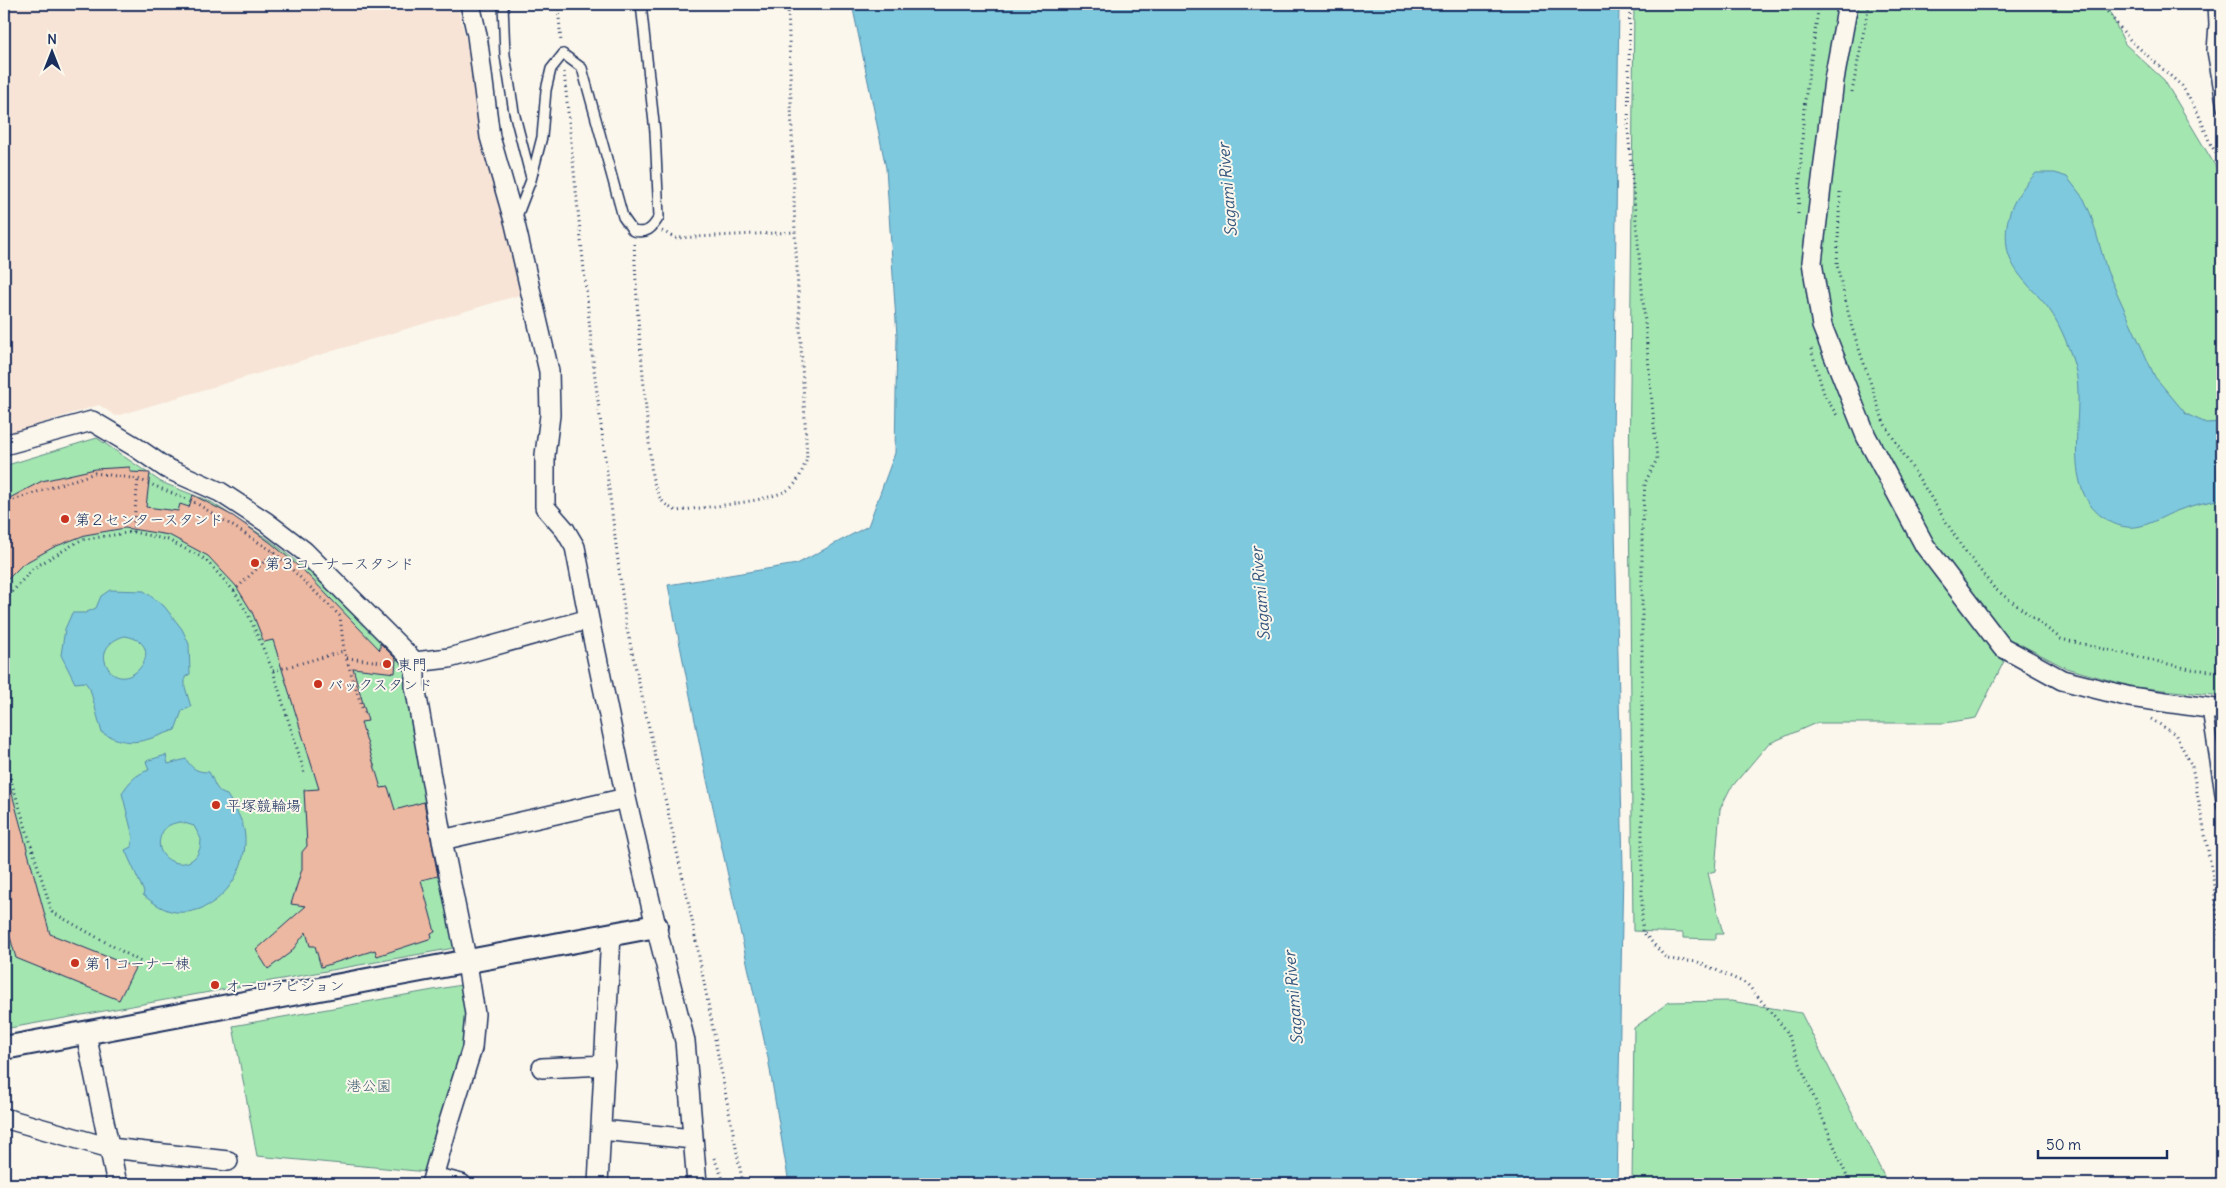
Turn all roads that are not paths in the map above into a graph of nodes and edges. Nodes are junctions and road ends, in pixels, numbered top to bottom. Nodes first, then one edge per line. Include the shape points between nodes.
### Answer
1 (470, 4) edge
2 (503, 4) edge
3 (641, 4) edge
4 (1848, 4) edge
5 (2213, 4) edge
6 (2222, 108) edge
7 (531, 180) junction
8 (515, 224) junction
9 (4, 445) edge
10 (589, 619) junction
11 (407, 663) junction
12 (2214, 709) edge
13 (626, 798) junction
14 (2222, 808) edge
15 (442, 840) junction
16 (656, 926) junction
17 (611, 934) junction
18 (467, 963) junction
19 (86, 1034) junction
20 (4, 1048) edge
21 (604, 1065) junction
22 (542, 1068) dead end
23 (4, 1118) edge
24 (602, 1130) junction
25 (693, 1139) junction
26 (110, 1148) junction
27 (228, 1161) dead end
28 (432, 1180) edge
29 (117, 1184) edge
30 (461, 1184) edge
31 (598, 1184) edge
32 (697, 1184) edge

1 - 8 street via 490,137
2 - 7 lane via 505,55 514,112
3 - 7 lane via 655,132 659,217 655,225 643,233 633,231 623,217 582,68 563,54 551,69 542,137
4 - 12 street via 1834,80 1812,262 1822,326 1866,436 1925,546 2002,647 2062,680 2130,696
5 - 6 lane via 2212,51
7 - 8 lane
8 - 10 street via 549,371 545,507 575,547
9 - 11 street via 92,421 166,468 220,492 304,551
10 - 11 street via 449,658
10 - 13 street
11 - 15 street via 415,686
12 - 14 lane
13 - 15 street
13 - 16 street
15 - 18 street
16 - 17 street
16 - 25 street via 685,1041
17 - 18 street
17 - 21 street
18 - 19 street
18 - 28 street via 475,1014 472,1048
19 - 20 street
19 - 26 street
21 - 22 street
21 - 24 street
23 - 26 street
24 - 25 street
24 - 31 street
25 - 32 street
26 - 27 street
26 - 29 street
28 - 30 street

